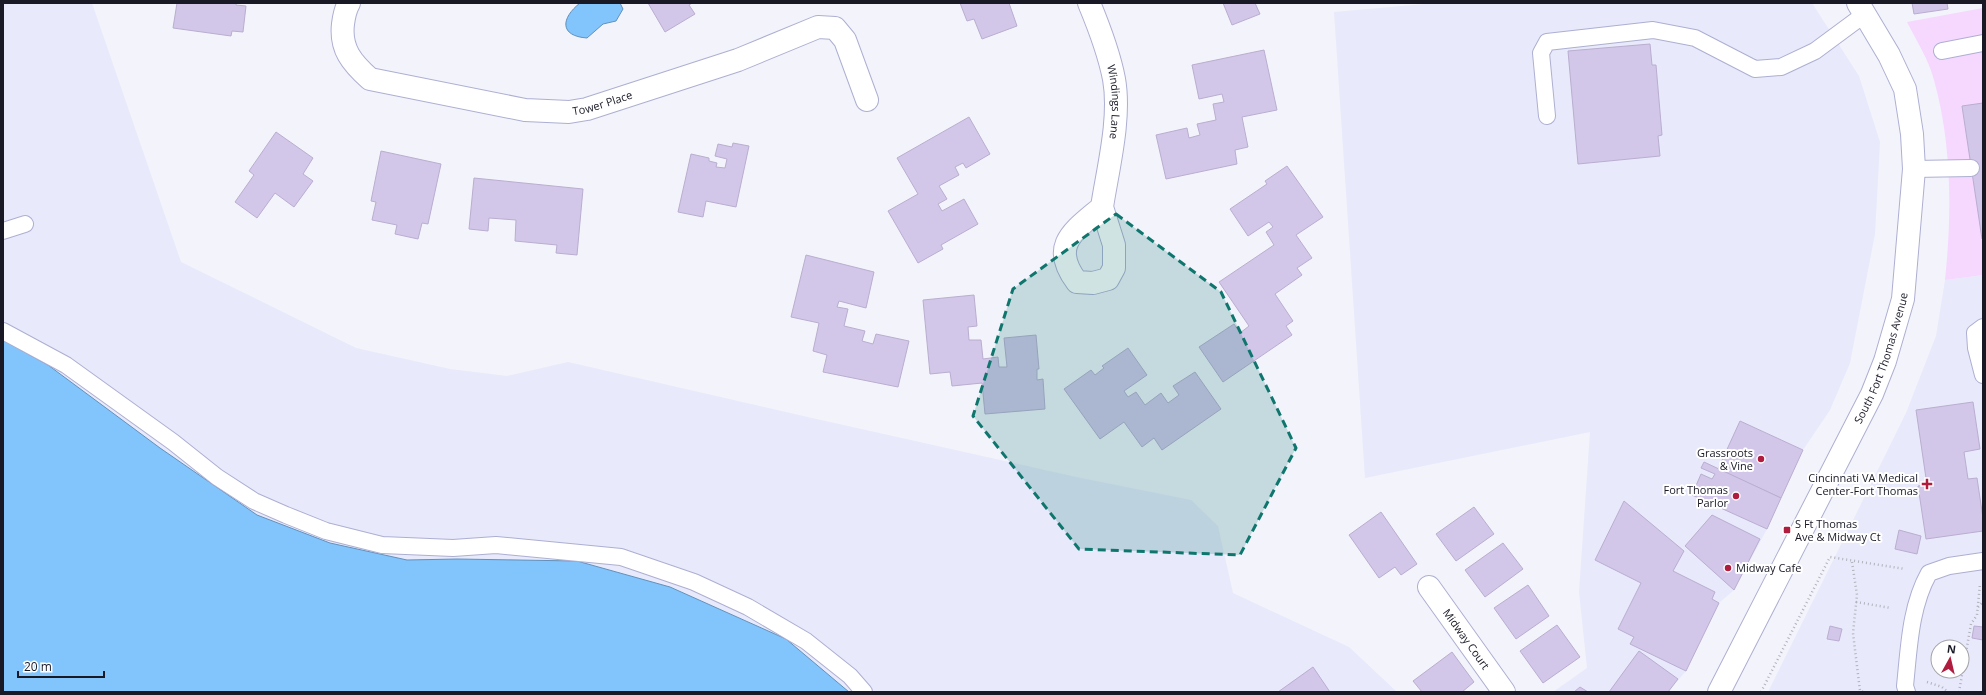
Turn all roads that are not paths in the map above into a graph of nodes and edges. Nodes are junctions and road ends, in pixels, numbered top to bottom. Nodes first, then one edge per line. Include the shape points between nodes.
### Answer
1 (349, 3) edge
2 (1861, 9) edge
3 (1093, 12) edge
4 (1983, 43) edge
5 (1942, 51) dead end
6 (867, 100) dead end
7 (1547, 116) dead end
8 (1971, 168) dead end
9 (1914, 169) junction
10 (1102, 207) dead end
11 (25, 224) dead end
12 (3, 231) edge
13 (1983, 327) edge
14 (3, 331) edge
15 (1983, 375) edge
16 (1982, 561) edge
17 (1429, 587) dead end
18 (864, 692) edge
19 (1504, 692) edge
20 (1719, 692) edge
21 (1906, 692) edge

1 - 6 street, Tower Place via 345,9 343,46 357,68 370,79 525,110 569,112 587,109 738,60 818,28 835,28 845,40
2 - 7 lane via 1815,51 1781,67 1756,69 1695,38 1653,30 1546,42 1541,52
2 - 9 street, South Fort Thomas Avenue via 1889,55 1905,89 1910,113
3 - 10 street, Windings Lane via 1114,80 1115,99 1115,118
4 - 5 lane
8 - 9 lane
9 - 20 street, South Fort Thomas Avenue via 1902,299 1885,361 1872,394
11 - 12 lane
13 - 15 lane via 1975,333
14 - 18 lane via 66,365 217,477 254,501 286,515 326,531 382,545 453,548 496,544 621,557 694,582 748,607 806,640 850,676
16 - 21 lane via 1949,566 1929,573 1921,587 1910,636
17 - 19 street, Midway Court

